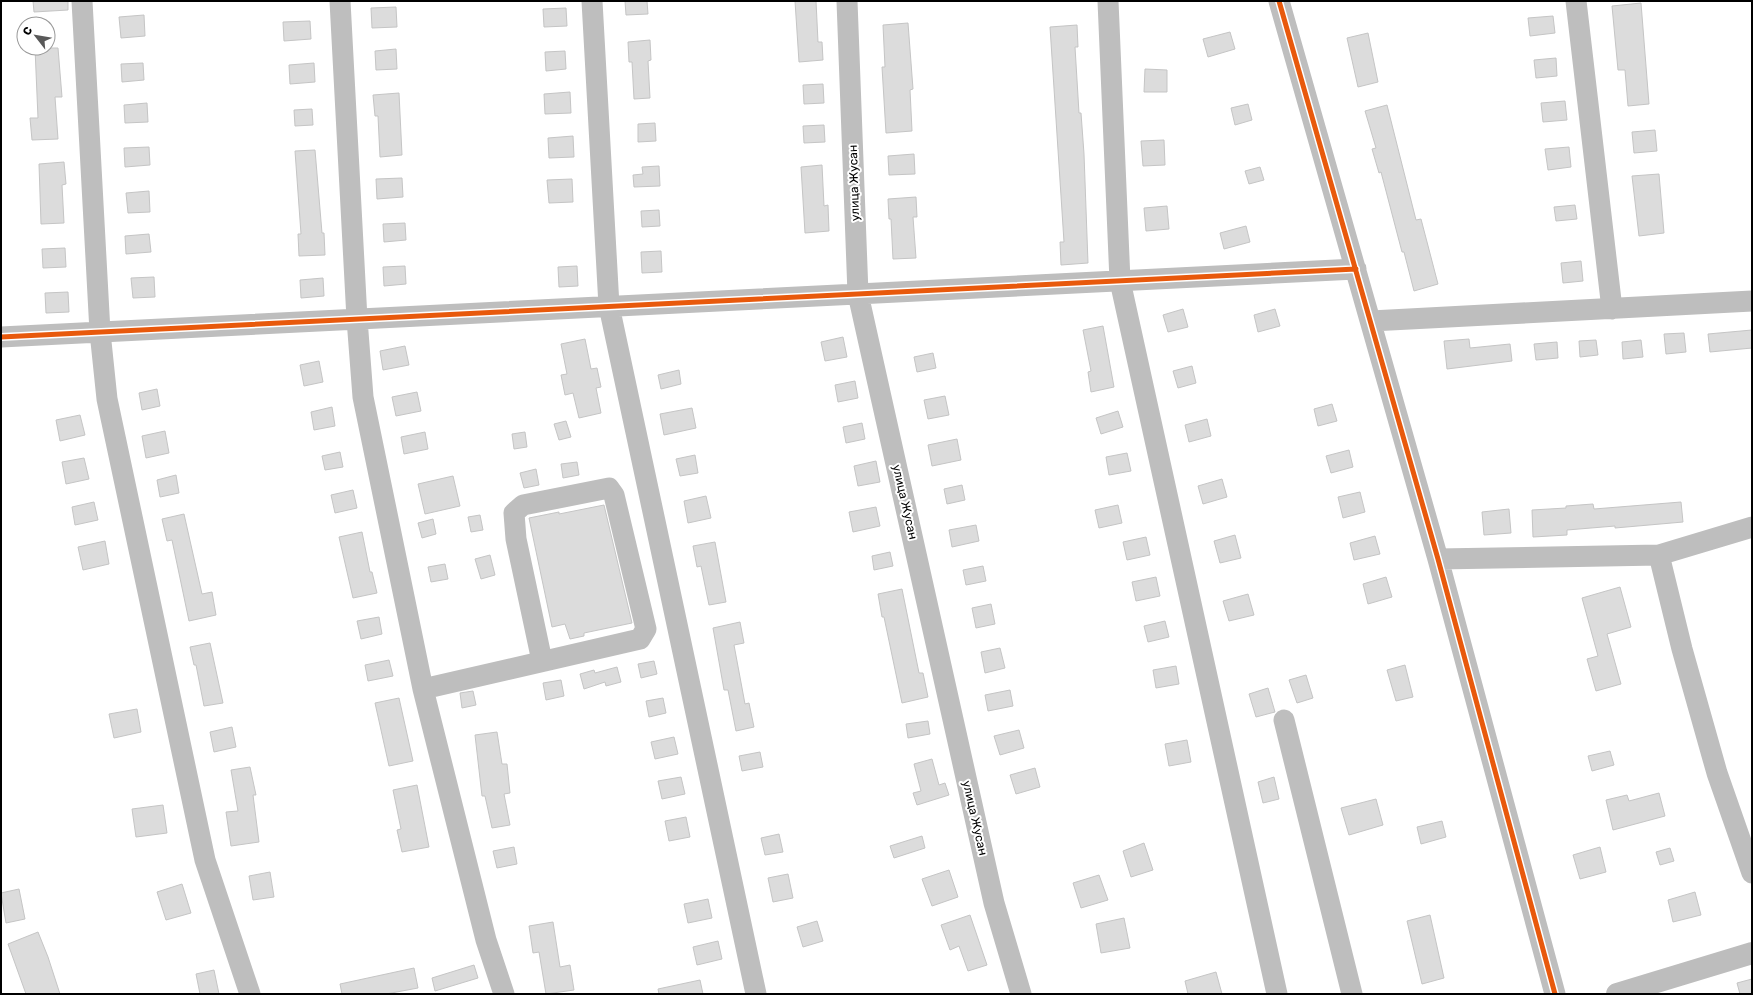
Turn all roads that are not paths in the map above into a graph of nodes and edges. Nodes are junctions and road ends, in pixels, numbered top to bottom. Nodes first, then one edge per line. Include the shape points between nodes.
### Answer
1 (82, 1) edge
2 (340, 1) edge
3 (592, 1) edge
4 (847, 1) edge
5 (1108, 1) edge
6 (1279, 1) edge
7 (1576, 1) edge
8 (1356, 269) junction
9 (1120, 281) junction
10 (858, 294) junction
11 (1752, 301) edge
12 (609, 306) junction
13 (1612, 309) junction
14 (357, 319) junction
15 (1371, 321) junction
16 (100, 332) junction
17 (1, 337) edge
18 (1752, 527) edge
19 (1659, 555) junction
20 (1438, 559) junction
21 (542, 661) junction
22 (423, 689) junction
23 (1284, 720) dead end
24 (1752, 873) edge
25 (1752, 953) edge
26 (250, 994) edge
27 (504, 994) edge
28 (756, 994) edge
29 (1021, 994) edge
30 (1277, 994) edge
31 (1352, 994) edge
32 (1556, 994) edge
33 (1617, 994) edge

1 - 16 street
2 - 14 street
3 - 12 street
4 - 10 street, улица Жусан
5 - 9 street
6 - 8 street
7 - 13 street
8 - 9 street
8 - 15 street
9 - 10 street
9 - 30 street
10 - 12 street
10 - 29 street, улица Жусан via 993,895
11 - 13 street
12 - 14 street
12 - 28 street
13 - 15 street
14 - 16 street
14 - 22 street via 363,396
15 - 20 street
16 - 17 street
16 - 26 street via 107,399 204,860
18 - 19 street
19 - 20 street
19 - 24 street via 1717,773
20 - 32 street
21 - 21 street via 640,639 646,629 614,494 609,488 523,505 514,513 516,539
21 - 22 street
22 - 27 street via 486,940
23 - 31 street
25 - 33 main road

